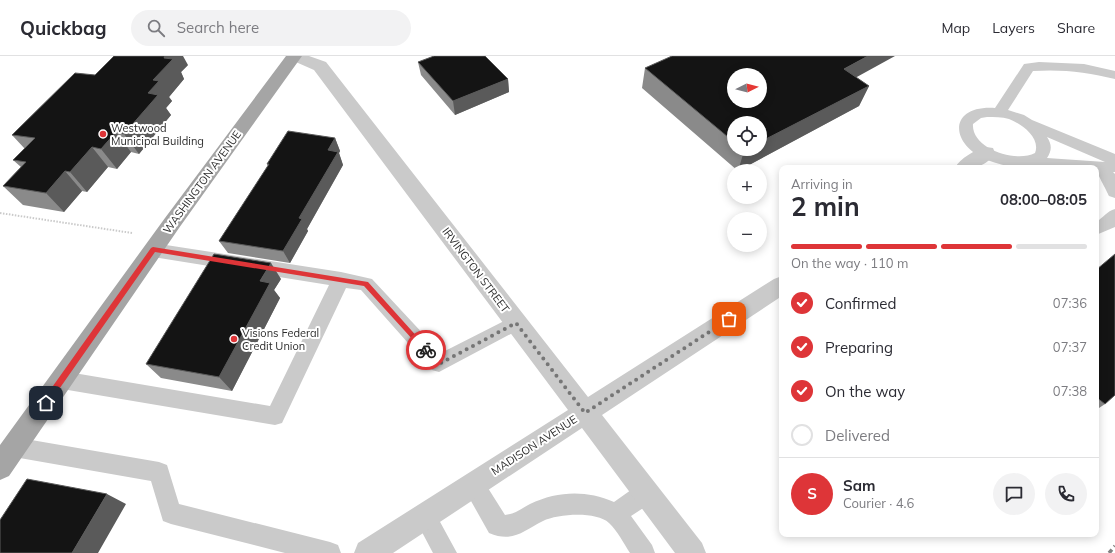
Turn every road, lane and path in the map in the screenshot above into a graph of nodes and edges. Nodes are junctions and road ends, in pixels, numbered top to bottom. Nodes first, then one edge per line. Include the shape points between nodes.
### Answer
1 (294, 56) edge
2 (1115, 75) edge
3 (999, 112) junction
4 (1022, 120) junction
5 (986, 153) junction
6 (1115, 160) edge
7 (1025, 162) junction
8 (968, 165) edge
9 (1074, 165) edge
10 (1107, 167) edge
11 (1115, 192) edge
12 (0, 213) edge
13 (1115, 215) edge
14 (1099, 228) edge
15 (158, 244) junction
16 (341, 279) junction
17 (779, 288) edge
18 (516, 323) junction
19 (62, 380) junction
20 (585, 413) junction
21 (14, 448) junction
22 (0, 467) edge
23 (473, 485) junction
24 (646, 493) junction
25 (616, 514) junction
26 (424, 517) junction
27 (371, 552) edge
28 (330, 553) edge
29 (446, 553) edge
30 (644, 553) edge
31 (692, 553) edge

1 - 15 main road, WASHINGTON AVENUE
1 - 18 street, IRVINGTON STREET via 320,66
2 - 3 lane via 1078,68 1029,67
3 - 4 lane
3 - 5 lane via 977,113 965,123 968,138
4 - 6 lane
4 - 7 lane via 1039,133 1044,148 1035,159
5 - 7 lane via 1006,160
5 - 8 street
7 - 9 lane
10 - 11 lane
12 - 15 path
13 - 14 lane via 1110,222
15 - 16 lane
15 - 19 main road, WASHINGTON AVENUE
16 - 18 lane via 366,284 439,364
16 - 19 lane via 275,416
17 - 20 street, MADISON AVENUE
18 - 20 street, IRVINGTON STREET
19 - 21 main road, WASHINGTON AVENUE
20 - 23 street, MADISON AVENUE
20 - 24 street, IRVINGTON STREET
21 - 22 main road, WASHINGTON AVENUE
21 - 28 lane via 159,472 171,513
23 - 25 lane via 497,525 507,527 518,524 542,510 570,505 594,506
23 - 26 street, MADISON AVENUE
24 - 25 lane
24 - 31 street, IRVINGTON STREET
25 - 30 lane
26 - 27 street, MADISON AVENUE
26 - 29 lane

